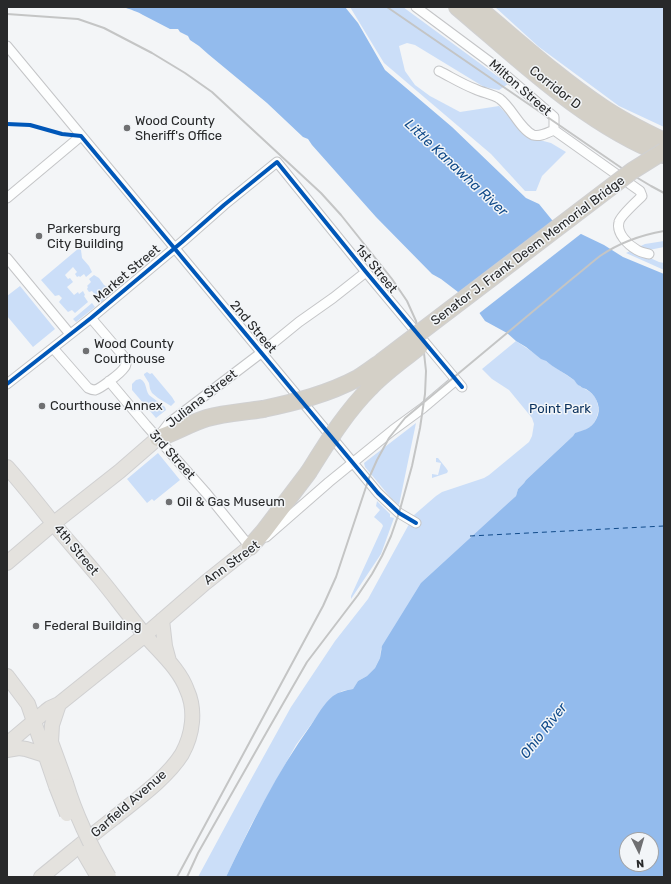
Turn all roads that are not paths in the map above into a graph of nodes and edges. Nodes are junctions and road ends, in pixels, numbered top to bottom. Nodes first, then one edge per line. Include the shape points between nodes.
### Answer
1 (416, 7) edge
2 (457, 7) edge
3 (477, 7) edge
4 (7, 46) edge
5 (439, 71) dead end
6 (554, 130) junction
7 (81, 136) junction
8 (664, 141) edge
9 (664, 151) edge
10 (664, 154) edge
11 (276, 162) joint
12 (664, 164) edge
13 (7, 198) edge
14 (174, 248) junction
15 (649, 254) dead end
16 (7, 258) edge
17 (366, 272) junction
18 (92, 318) junction
19 (70, 334) junction
20 (53, 348) junction
21 (261, 353) junction
22 (109, 381) junction
23 (7, 384) edge
24 (459, 384) joint
25 (158, 438) junction
26 (353, 463) junction
27 (7, 467) edge
28 (416, 523) dead end
29 (54, 524) junction
30 (250, 547) junction
31 (7, 563) edge
32 (162, 620) junction
33 (145, 635) junction
34 (169, 663) junction
35 (7, 676) edge
36 (28, 704) junction
37 (59, 704) junction
38 (45, 711) junction
39 (33, 721) junction
40 (7, 744) edge
41 (7, 750) edge
42 (45, 755) junction
43 (61, 784) junction
44 (42, 877) edge
45 (98, 877) edge
46 (109, 877) edge

1 - 6 street, Milton Street via 494,65 554,117
2 - 10 highway, Corridor D via 550,86 583,110 649,149
3 - 8 highway, Corridor D via 577,90 630,124
4 - 7 street, 2nd Street
5 - 6 street via 500,100 532,134 541,136
6 - 15 street, Milton Street via 640,191 642,196 618,223 619,230 629,245 637,251
7 - 13 street
7 - 14 street, 2nd Street
9 - 25 highway, Senator J. Frank Deem Memorial Bridge, bridge via 632,171 359,377 306,399 207,418
11 - 14 street, Market Street
11 - 17 street, 1st Street
12 - 30 highway, Senator J. Frank Deem Memorial Bridge, bridge via 618,195 384,375 334,431 308,472
14 - 18 street, Market Street
14 - 21 street, 2nd Street
16 - 19 street
17 - 21 street, Juliana Street
17 - 24 street, 1st Street
18 - 19 street, Market Street
18 - 22 street via 126,359 124,369
19 - 20 street, Market Street
20 - 22 street via 88,388 94,390
20 - 23 street, Market Street
21 - 25 street, Juliana Street via 169,424
21 - 26 street, 2nd Street
22 - 25 street, 3rd Street
24 - 26 street, Ann Street via 393,430
25 - 29 main road, Juliana Street
25 - 30 street, 3rd Street
26 - 28 street, 2nd Street via 388,503
26 - 30 street, Ann Street via 260,544
27 - 29 main road, 4th Street
29 - 31 main road, Juliana Street
29 - 33 main road, 4th Street
30 - 32 main road, Ann Street
32 - 33 main road, Ann Street
32 - 34 main road
33 - 34 main road, Garfield Avenue
33 - 37 main road, Ann Street
34 - 44 main road, Garfield Avenue via 187,689 192,710 191,728 181,754 150,788
35 - 36 main road
36 - 38 main road via 37,705
36 - 39 main road
37 - 38 main road, Ann Street
37 - 43 main road via 52,725 51,742
38 - 39 main road, Ann Street
39 - 40 main road, Ann Street
39 - 42 main road
41 - 42 main road via 19,748
42 - 43 main road
43 - 45 main road, bridge via 73,829
43 - 46 main road, bridge via 72,802 90,845

